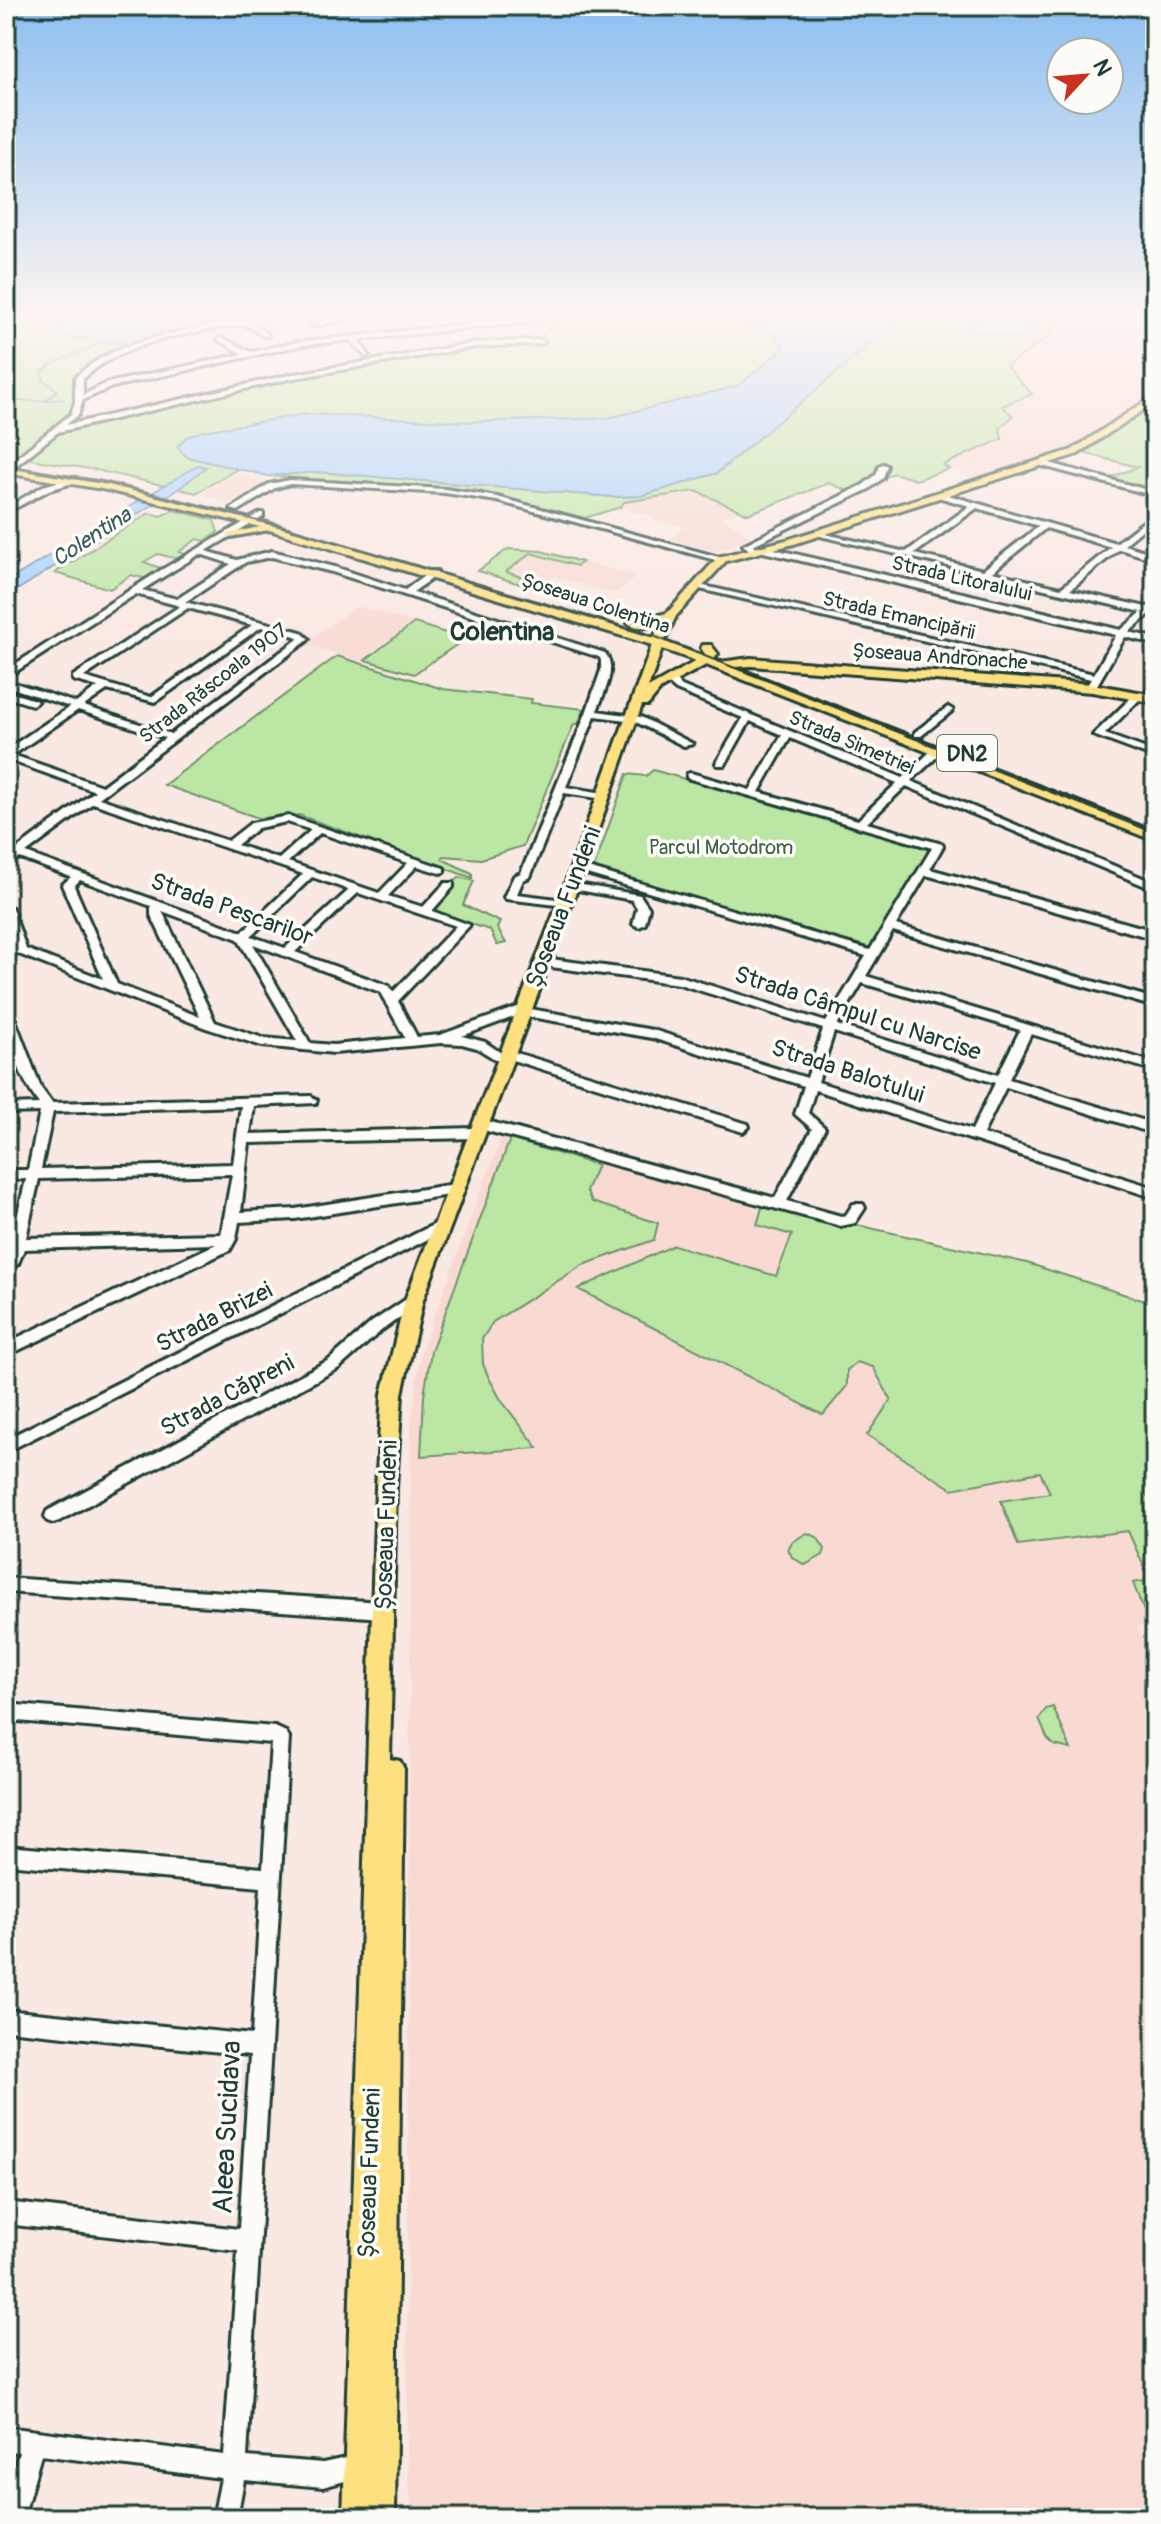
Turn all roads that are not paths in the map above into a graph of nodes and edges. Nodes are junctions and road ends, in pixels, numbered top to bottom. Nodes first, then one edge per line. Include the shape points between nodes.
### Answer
1 (50, 434) edge
2 (1103, 434) edge
3 (1042, 463) junction
4 (9, 465) edge
5 (883, 466) dead end
6 (40, 474) junction
7 (73, 480) junction
8 (141, 491) junction
9 (33, 494) junction
10 (1155, 494) edge
11 (941, 495) junction
12 (176, 499) junction
13 (976, 505) junction
14 (235, 509) junction
15 (6, 511) edge
16 (216, 514) junction
17 (1155, 515) edge
18 (252, 518) junction
19 (1045, 525) junction
20 (281, 530) junction
21 (816, 534) junction
22 (225, 535) junction
23 (1117, 546) junction
24 (758, 550) junction
25 (198, 551) junction
26 (907, 555) junction
27 (1155, 557) edge
28 (722, 559) junction
29 (238, 563) junction
30 (434, 573) junction
31 (985, 573) junction
32 (695, 587) junction
33 (135, 591) junction
34 (1063, 591) junction
35 (406, 593) junction
36 (181, 604) junction
37 (1153, 609) edge
38 (671, 615) junction
39 (634, 623) junction
40 (259, 624) junction
41 (1122, 634) junction
42 (660, 637) junction
43 (1155, 641) edge
44 (707, 654) junction
45 (739, 662) junction
46 (6, 663) edge
47 (790, 665) junction
48 (19, 666) junction
49 (721, 666) junction
50 (6, 674) edge
51 (779, 678) junction
52 (647, 679) junction
53 (667, 682) junction
54 (1093, 682) junction
55 (6, 683) edge
56 (105, 687) junction
57 (6, 694) edge
58 (1138, 696) junction
59 (1155, 699) edge
60 (77, 706) junction
61 (948, 710) dead end
62 (67, 713) junction
63 (591, 713) junction
64 (748, 717) junction
65 (636, 718) junction
66 (787, 734) junction
67 (918, 734) junction
68 (174, 738) junction
69 (688, 744) dead end
70 (164, 745) junction
71 (938, 750) junction
72 (1155, 755) edge
73 (6, 756) edge
74 (721, 763) dead end
75 (691, 776) dead end
76 (904, 783) junction
77 (561, 788) junction
78 (103, 790) junction
79 (754, 792) junction
80 (604, 796) junction
81 (92, 799) junction
82 (862, 822) junction
83 (1155, 827) edge
84 (319, 829) junction
85 (1155, 837) edge
86 (229, 846) junction
87 (12, 852) edge
88 (415, 862) junction
89 (6, 863) edge
90 (280, 863) junction
91 (440, 870) dead end
92 (584, 870) junction
93 (925, 871) junction
94 (310, 873) junction
95 (79, 876) junction
96 (449, 885) dead end
97 (577, 887) junction
98 (1155, 887) edge
99 (356, 889) junction
100 (381, 897) junction
101 (565, 903) junction
102 (156, 904) junction
103 (6, 908) edge
104 (425, 912) junction
105 (639, 924) dead end
106 (891, 927) junction
107 (1155, 935) edge
108 (243, 937) junction
109 (6, 945) edge
110 (21, 951) junction
111 (287, 953) junction
112 (874, 955) junction
113 (546, 962) junction
114 (860, 978) junction
115 (112, 986) junction
116 (393, 999) junction
117 (1155, 1003) edge
118 (6, 1012) edge
119 (526, 1012) junction
120 (210, 1025) junction
121 (830, 1026) junction
122 (1027, 1029) junction
123 (441, 1039) junction
124 (413, 1042) junction
125 (307, 1048) junction
126 (508, 1058) junction
127 (1155, 1067) edge
128 (1002, 1081) junction
129 (810, 1082) junction
130 (311, 1100) dead end
131 (248, 1102) junction
132 (48, 1107) junction
133 (6, 1109) edge
134 (743, 1127) dead end
135 (481, 1129) junction
136 (1155, 1129) edge
137 (976, 1135) junction
138 (243, 1139) junction
139 (239, 1169) junction
140 (33, 1174) junction
141 (6, 1175) edge
142 (455, 1189) junction
143 (1155, 1193) edge
144 (778, 1205) junction
145 (858, 1208) dead end
146 (233, 1217) junction
147 (441, 1226) junction
148 (229, 1239) junction
149 (12, 1244) edge
150 (6, 1266) edge
151 (414, 1300) junction
152 (6, 1350) edge
153 (6, 1446) edge
154 (53, 1516) dead end
155 (6, 1585) edge
156 (383, 1610) junction
157 (6, 1712) edge
158 (6, 1855) edge
159 (270, 1878) junction
160 (6, 2020) edge
161 (259, 2046) junction
162 (6, 2213) edge
163 (247, 2241) junction
164 (6, 2439) edge
165 (33, 2443) junction
166 (370, 2466) junction
167 (235, 2468) junction
168 (11, 2518) edge
169 (225, 2518) edge
170 (343, 2518) edge
171 (358, 2518) edge
172 (380, 2518) edge
173 (391, 2518) edge

1 - 4 street
2 - 3 main road via 1078,451
3 - 10 street
3 - 11 main road
4 - 6 main road, Șoseaua Colentina / DN2
4 - 8 main road, Șoseaua Colentina / DN2
5 - 24 street via 866,487 747,545
6 - 7 main road, Șoseaua Colentina / DN2
6 - 9 street via 43,484
7 - 8 main road, Șoseaua Colentina / DN2
7 - 9 street
8 - 12 main road, Șoseaua Colentina / DN2
9 - 15 street
11 - 13 street
11 - 21 main road
12 - 14 main road, Șoseaua Colentina / DN2
12 - 16 main road, Șoseaua Colentina / DN2
13 - 19 street
13 - 26 street
14 - 18 main road, Șoseaua Colentina / DN2
14 - 28 street via 286,482 445,491 520,504
16 - 18 main road, Șoseaua Colentina / DN2
16 - 22 main road via 223,519
17 - 23 street
18 - 20 main road, Șoseaua Colentina / DN2
18 - 22 street
18 - 39 main road, Șoseaua Colentina / DN2 via 384,548
19 - 23 street
19 - 31 street
20 - 22 main road
20 - 30 main road, Șoseaua Colentina / DN2
21 - 24 main road
21 - 26 street
22 - 25 street
23 - 27 street
23 - 34 street
24 - 28 main road
24 - 41 street, Strada Litoralului
25 - 29 street
25 - 33 street
26 - 31 street
28 - 32 main road, Șoseaua Fundeni
29 - 35 street via 275,554
29 - 36 street
30 - 35 street
30 - 42 main road, Șoseaua Colentina / DN2
31 - 34 street
32 - 38 main road, Șoseaua Fundeni
32 - 54 street, Strada Emancipării
33 - 36 street, Strada Răscoala 1907
33 - 48 street
34 - 37 street
35 - 63 street via 602,655 606,670
36 - 40 street, Strada Răscoala 1907
36 - 56 street via 76,678
37 - 41 street
38 - 39 main road
38 - 42 main road, Șoseaua Fundeni
39 - 42 main road, Șoseaua Colentina / DN2
40 - 56 street via 155,699
40 - 68 street, Strada Răscoala 1907 via 304,639
41 - 43 street, Strada Litoralului
41 - 54 street
42 - 44 main road, Șoseaua Colentina / DN2
42 - 52 main road, Șoseaua Fundeni
44 - 45 main road, Șoseaua Colentina / DN2
44 - 49 main road, Șoseaua Colentina / DN2
44 - 53 main road, Șoseaua Fundeni
45 - 47 main road, Șoseaua Andronache
45 - 49 main road, Șoseaua Andronache
45 - 51 main road, Șoseaua Colentina / DN2
46 - 48 street
47 - 51 main road via 777,671
47 - 54 main road, Șoseaua Andronache
48 - 50 street
49 - 53 main road
49 - 71 main road, Șoseaua Colentina / DN2
51 - 67 main road, Șoseaua Colentina / DN2
52 - 53 main road
52 - 65 main road, Șoseaua Fundeni
53 - 64 street, Strada Simetriei
53 - 65 main road, Șoseaua Fundeni via 648,694
54 - 58 main road, Șoseaua Andronache
55 - 60 street
56 - 60 street
57 - 62 street
58 - 59 main road, Șoseaua Andronache
58 - 72 street via 1098,735
60 - 62 street
60 - 68 street
61 - 67 street
62 - 70 street
62 - 73 street
63 - 65 street
63 - 77 street
64 - 66 street, Strada Simetriei
64 - 74 street
65 - 69 street
65 - 80 main road, Șoseaua Fundeni
65 - 92 main road, Șoseaua Fundeni
66 - 76 street, Strada Simetriei
66 - 79 street
67 - 83 main road, Șoseaua Colentina / DN2
68 - 70 street, Strada Răscoala 1907
70 - 78 street, Strada Răscoala 1907
71 - 76 street
71 - 85 main road, Șoseaua Colentina / DN2
73 - 78 street
75 - 79 street
76 - 82 street
76 - 98 street, Strada Simetriei
77 - 80 street
77 - 101 street via 525,877 519,876 510,897
78 - 81 street, Strada Răscoala 1907
79 - 82 street
80 - 101 main road, Șoseaua Fundeni
81 - 86 street
81 - 87 street, Strada Răscoala 1907
82 - 93 street via 938,846
84 - 86 street via 288,819 266,822
84 - 88 street
84 - 90 street
86 - 90 street
87 - 89 street, Strada Răscoala 1907
87 - 95 street, Strada Pescarilor
88 - 91 street
88 - 100 street
90 - 94 street
92 - 97 main road, Șoseaua Fundeni
92 - 112 street
93 - 106 street
93 - 107 street
94 - 99 street
94 - 108 street
95 - 102 street, Strada Pescarilor
95 - 115 street via 68,885
96 - 104 street
97 - 105 street via 636,897 643,908
97 - 113 main road, Șoseaua Fundeni
99 - 100 street
99 - 111 street
100 - 104 street
101 - 113 main road, Șoseaua Fundeni
102 - 108 street, Strada Pescarilor
102 - 120 street
103 - 110 street
104 - 116 street via 464,925
106 - 112 street
106 - 117 street
108 - 111 street, Strada Pescarilor
108 - 125 street
109 - 110 street
110 - 115 street
111 - 116 street, Strada Pescarilor via 385,989
112 - 114 street
113 - 119 main road, Șoseaua Fundeni
113 - 121 street, Strada Câmpul cu Narcise via 669,977
114 - 121 street
114 - 122 street
115 - 120 street
116 - 124 street
118 - 132 street via 35,1089
119 - 123 street via 507,1013
119 - 126 main road, Șoseaua Fundeni
119 - 129 street, Strada Balotului via 676,1040
120 - 125 street via 262,1042
121 - 128 street, Strada Câmpul cu Narcise
121 - 129 street
122 - 127 street
122 - 128 street
123 - 124 street
123 - 126 street via 474,1042
124 - 125 street
126 - 134 street
126 - 135 main road, Șoseaua Fundeni
128 - 136 street, Strada Câmpul cu Narcise
128 - 137 street
129 - 137 street, Strada Balotului
129 - 144 street via 802,1116 819,1128
130 - 131 street
131 - 132 street
131 - 138 street
132 - 133 street
132 - 140 street
135 - 138 street
135 - 142 main road, Șoseaua Fundeni
135 - 144 street
135 - 166 main road, Șoseaua Fundeni via 423,1302 405,1370 399,1422
137 - 143 street, Strada Balotului
138 - 139 street
139 - 140 street
139 - 146 street
140 - 141 street
140 - 149 street
142 - 146 street via 295,1214
142 - 147 main road, Șoseaua Fundeni
144 - 145 street via 841,1221
146 - 148 street
147 - 151 main road, Șoseaua Fundeni
147 - 153 street, Strada Brizei
148 - 149 street
148 - 152 street via 217,1251
149 - 150 street via 13,1260
151 - 154 street, Strada Căpreni via 334,1364
151 - 156 main road, Șoseaua Fundeni via 391,1406
155 - 156 street
156 - 166 main road, Șoseaua Fundeni
157 - 159 street, Aleea Sucidava via 280,1738
158 - 159 street
159 - 161 street, Aleea Sucidava
160 - 161 street
161 - 163 street, Aleea Sucidava
162 - 163 street
163 - 167 street, Aleea Sucidava
164 - 165 street
165 - 167 street
165 - 168 street
166 - 167 street via 323,2475
166 - 170 street, Șoseaua Fundeni
166 - 171 main road, Șoseaua Fundeni
166 - 172 main road, Șoseaua Fundeni
166 - 173 street, Șoseaua Fundeni
167 - 169 street, Aleea Sucidava

